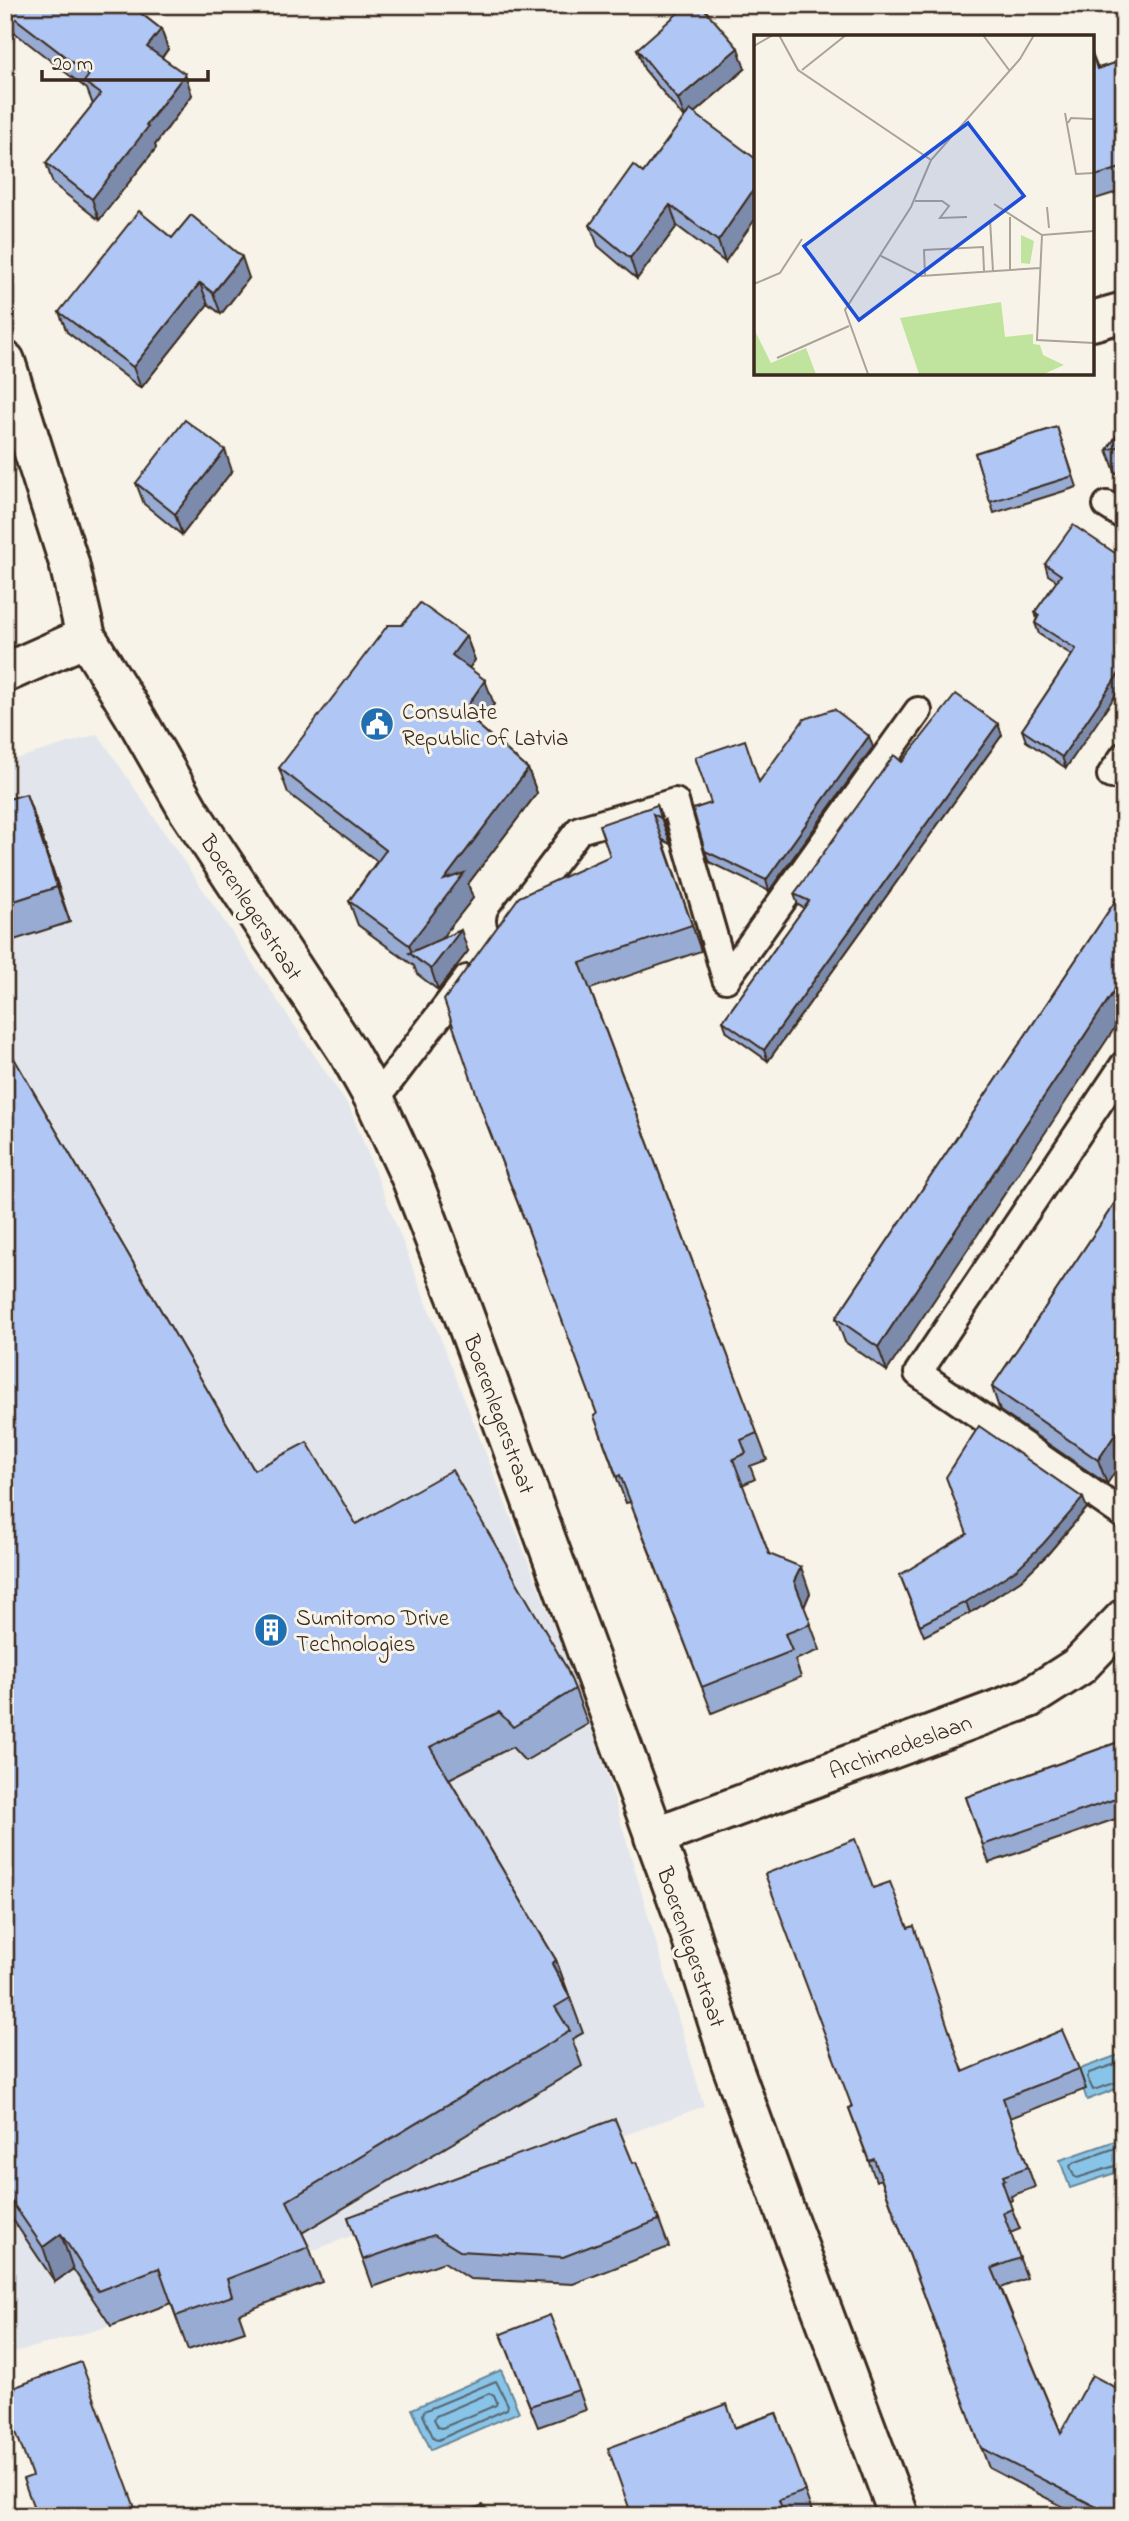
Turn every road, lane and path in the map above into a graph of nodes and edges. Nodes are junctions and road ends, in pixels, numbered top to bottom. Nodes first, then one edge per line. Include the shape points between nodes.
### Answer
1 (1124, 312) edge
2 (1094, 320) edge
3 (5, 361) edge
4 (86, 637) junction
5 (5, 673) edge
6 (918, 711) dead end
7 (498, 938) edge
8 (481, 960) edge
9 (1124, 1065) edge
10 (375, 1100) junction
11 (1124, 1515) edge
12 (1124, 1619) edge
13 (654, 1837) junction
14 (899, 2516) edge

1 - 2 street
3 - 4 street, Boerenlegerstraat via 69,563
4 - 5 street
4 - 10 street, Boerenlegerstraat via 189,811
6 - 7 lane via 726,979 675,802 579,830
8 - 10 lane
9 - 11 lane via 918,1373
10 - 13 street, Boerenlegerstraat via 412,1180 462,1310
12 - 13 street, Archimedeslaan via 1079,1666 1029,1698
13 - 14 street, Boerenlegerstraat via 730,2060

